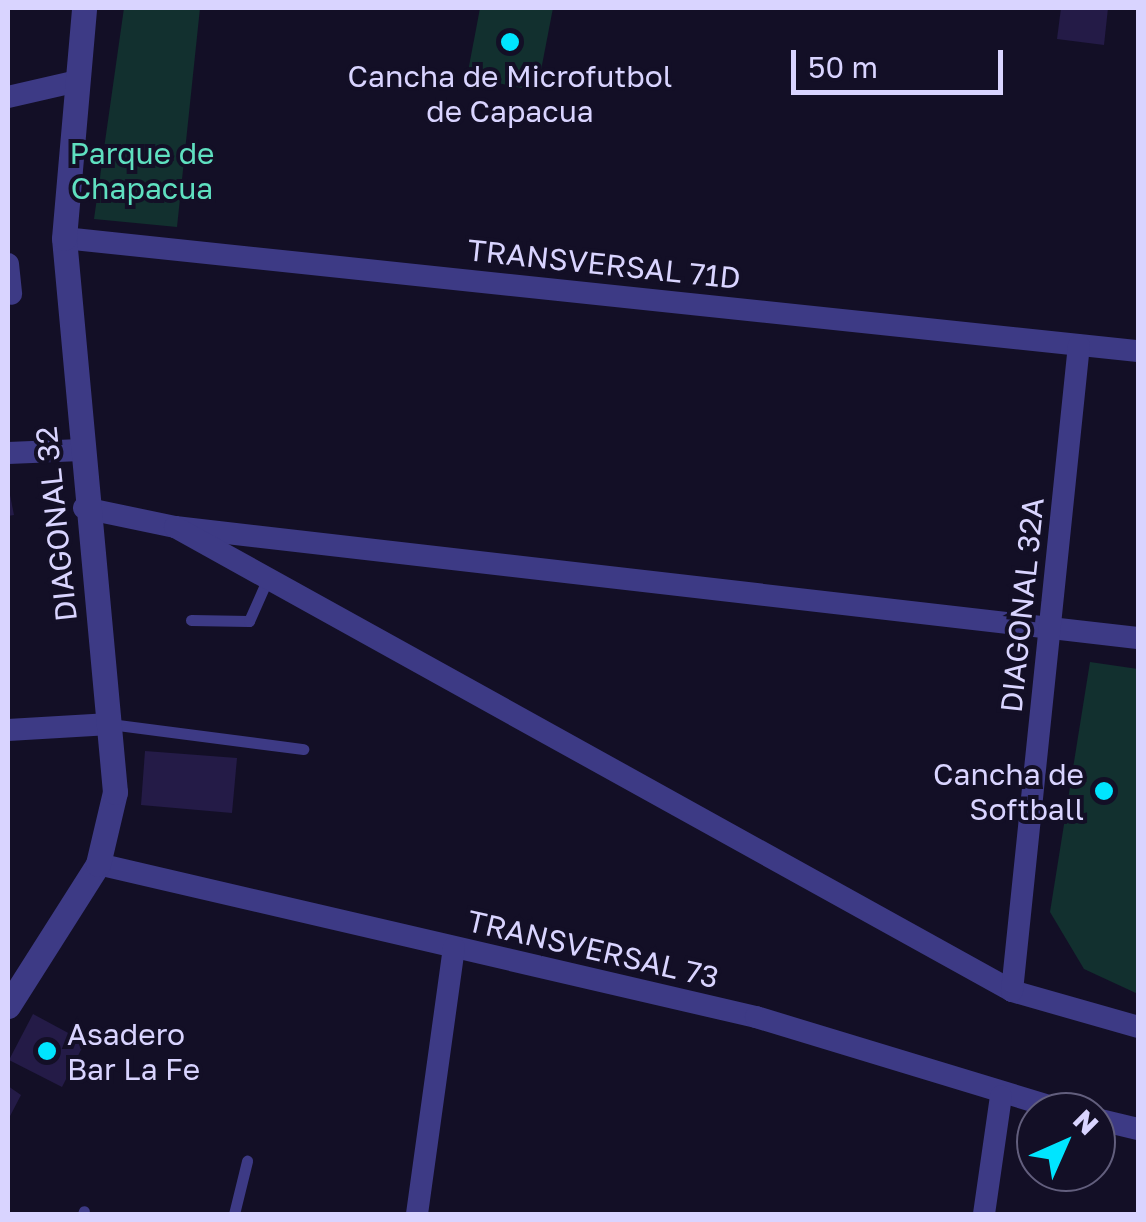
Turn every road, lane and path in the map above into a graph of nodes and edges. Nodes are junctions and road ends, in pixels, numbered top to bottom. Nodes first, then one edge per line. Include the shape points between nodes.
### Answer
1 (84, 8) edge
2 (73, 82) junction
3 (8, 97) edge
4 (64, 238) junction
5 (8, 264) edge
6 (11, 294) dead end
7 (1079, 345) junction
8 (1138, 351) edge
9 (81, 450) junction
10 (8, 453) edge
11 (84, 508) junction
12 (175, 527) junction
13 (268, 578) junction
14 (191, 620) dead end
15 (1050, 627) junction
16 (1138, 638) edge
17 (110, 724) junction
18 (8, 730) edge
19 (303, 749) dead end
20 (98, 864) junction
21 (454, 948) junction
22 (1012, 991) junction
23 (8, 1006) edge
24 (1138, 1027) edge
25 (1002, 1096) junction
26 (1016, 1099) edge
27 (248, 1161) dead end
28 (234, 1214) edge
29 (417, 1214) edge
30 (984, 1214) edge

1 - 2 street, DIAGONAL 32
2 - 3 street
2 - 4 street, DIAGONAL 32
4 - 7 street, TRANSVERSAL 71D
4 - 9 street, DIAGONAL 32
5 - 6 street
7 - 8 street, TRANSVERSAL 71D
7 - 15 street, DIAGONAL 32A
9 - 10 street
9 - 11 street, DIAGONAL 32
11 - 12 street
11 - 17 street, DIAGONAL 32
12 - 13 street
12 - 15 street
13 - 14 lane via 250,621
13 - 22 street
15 - 16 street
15 - 22 street, DIAGONAL 32A
17 - 18 street
17 - 19 lane
17 - 20 street, DIAGONAL 32 via 115,792
20 - 21 street, TRANSVERSAL 73
20 - 23 street, DIAGONAL 32
21 - 25 street, TRANSVERSAL 73 via 756,1017
21 - 29 street
22 - 24 street
25 - 26 street, TRANSVERSAL 73
25 - 30 street
27 - 28 lane

